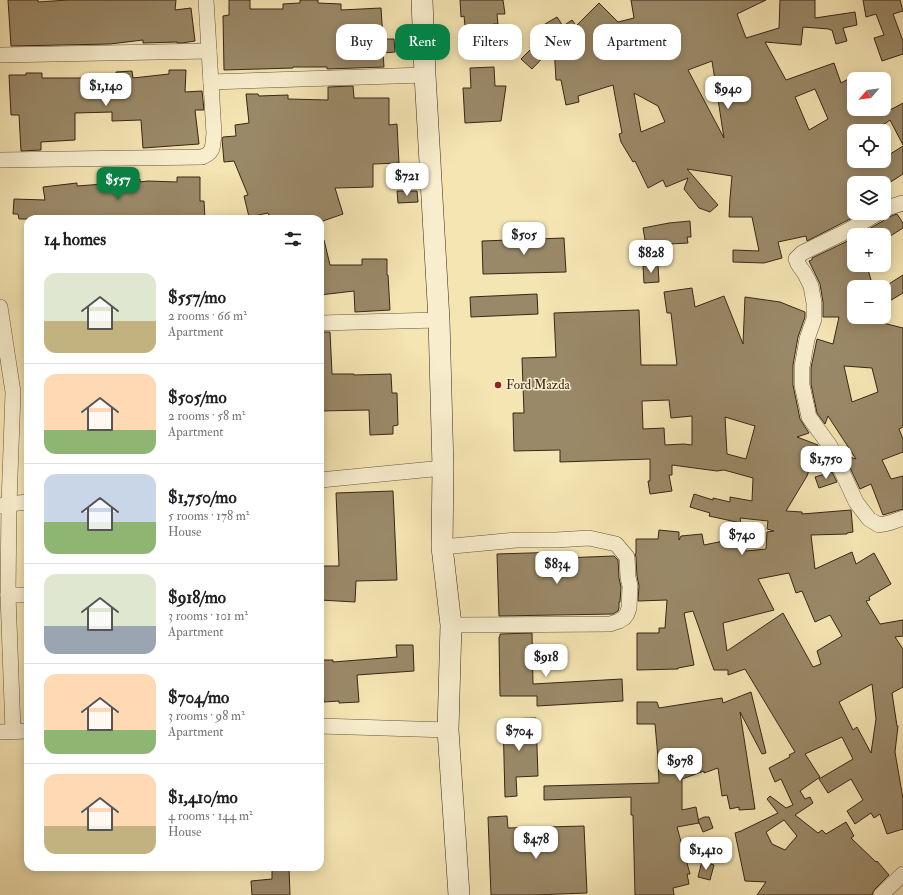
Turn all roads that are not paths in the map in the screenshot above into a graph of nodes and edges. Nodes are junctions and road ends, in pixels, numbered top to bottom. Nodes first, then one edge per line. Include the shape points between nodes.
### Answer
1 (206, 0) edge
2 (422, 0) edge
3 (209, 51) junction
4 (0, 55) edge
5 (425, 75) junction
6 (211, 82) junction
7 (0, 160) edge
8 (903, 203) edge
9 (891, 207) edge
10 (866, 220) edge
11 (0, 307) edge
12 (439, 320) junction
13 (324, 323) edge
14 (443, 468) junction
15 (324, 480) edge
16 (24, 503) edge
17 (5, 505) edge
18 (903, 518) edge
19 (442, 547) junction
20 (8, 595) junction
21 (24, 595) edge
22 (451, 625) junction
23 (5, 629) edge
24 (324, 726) edge
25 (448, 730) junction
26 (24, 731) edge
27 (6, 732) edge
28 (903, 874) edge
29 (459, 895) edge
30 (880, 895) edge

1 - 3 street
2 - 5 street
3 - 4 street
3 - 6 street
5 - 6 street
5 - 12 street
6 - 7 street via 214,134 212,150 202,157
8 - 9 street
10 - 18 street via 802,253 796,259 811,286 814,303 814,319 802,367 802,385 809,417 830,446 856,502 869,519 879,525
11 - 17 street via 14,392
12 - 13 street
12 - 14 street
14 - 15 street
14 - 19 street
16 - 17 street
17 - 20 street
19 - 22 street
19 - 22 street via 517,540 589,538 616,544 627,557 629,608 627,614 619,621 610,624
20 - 21 street
20 - 23 street
22 - 25 street
23 - 27 street
24 - 25 street
25 - 29 street
26 - 27 street
28 - 30 street

